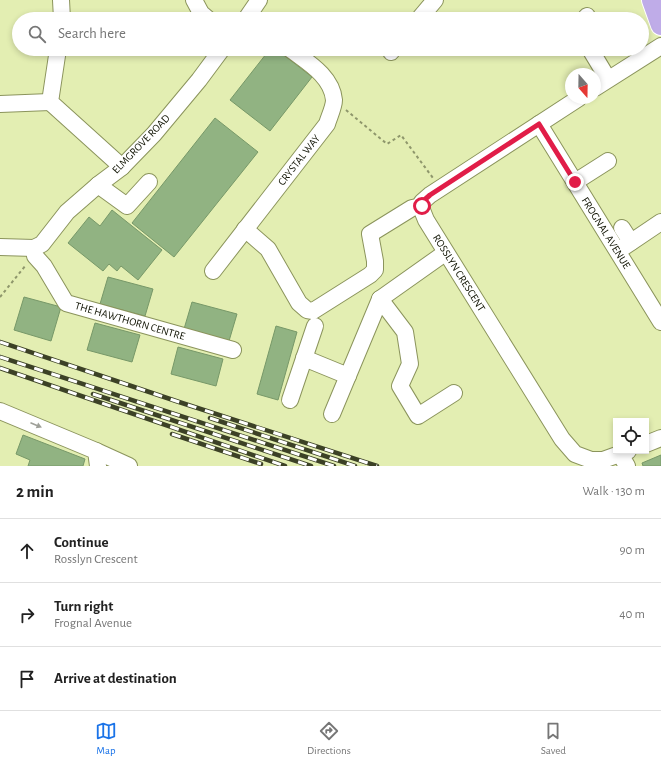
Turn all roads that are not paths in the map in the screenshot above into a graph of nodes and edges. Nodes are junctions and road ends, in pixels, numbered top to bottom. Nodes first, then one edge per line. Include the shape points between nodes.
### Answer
1 (61, 0) edge
2 (194, 0) edge
3 (259, 0) edge
4 (435, 0) edge
5 (652, 0) edge
6 (62, 12) edge
7 (201, 12) edge
8 (252, 12) edge
9 (425, 12) edge
10 (661, 25) edge
11 (661, 46) edge
12 (649, 54) edge
13 (57, 56) edge
14 (217, 56) edge
15 (299, 56) edge
16 (592, 56) edge
17 (645, 56) edge
18 (602, 84) edge
19 (50, 102) junction
20 (0, 104) edge
21 (570, 104) edge
22 (539, 124) junction
23 (608, 160) dead end
24 (122, 167) junction
25 (149, 182) dead end
26 (575, 182) junction
27 (98, 185) junction
28 (422, 206) junction
29 (661, 222) edge
30 (622, 228) dead end
31 (246, 229) junction
32 (631, 242) junction
33 (0, 247) edge
34 (618, 251) junction
35 (35, 252) junction
36 (445, 253) junction
37 (213, 271) dead end
38 (380, 299) junction
39 (661, 322) edge
40 (315, 326) dead end
41 (233, 350) dead end
42 (304, 358) junction
43 (348, 376) junction
44 (454, 394) dead end
45 (290, 400) dead end
46 (0, 410) edge
47 (332, 414) dead end
48 (661, 438) edge
49 (649, 443) edge
50 (625, 457) edge
51 (97, 459) edge
52 (587, 463) edge
53 (129, 466) edge

1 - 6 street
2 - 7 street
3 - 8 street
4 - 9 street
5 - 10 main road
11 - 12 street
13 - 19 street
14 - 24 street, ELMGROVE ROAD via 154,134
15 - 31 street, CRYSTAL WAY via 328,82 334,100 328,124
16 - 18 street
17 - 18 street
19 - 20 street
19 - 24 street
21 - 22 street
22 - 26 street, FROGNAL AVENUE
22 - 28 street via 430,195 422,202
23 - 26 street
24 - 27 street, ELMGROVE ROAD
25 - 27 street via 127,206
26 - 34 street, FROGNAL AVENUE
27 - 35 street, ELMGROVE ROAD via 67,212
28 - 31 street via 412,208 370,234 375,270 313,311 299,304 268,249
28 - 36 street, ROSSLYN CRESCENT via 426,220
29 - 32 street
30 - 32 street
31 - 37 street, CRYSTAL WAY
32 - 34 street
33 - 35 street
34 - 39 street, FROGNAL AVENUE
35 - 41 street, THE HAWTHORN CENTRE via 66,303
36 - 38 street
36 - 52 street, ROSSLYN CRESCENT via 562,439
38 - 43 street
38 - 44 street via 406,332 410,364 400,386 418,416
40 - 42 street
42 - 43 street
42 - 45 street
43 - 47 street
46 -> 51 street
48 - 49 street
50 - 52 street, ROSSLYN CRESCENT
51 - 53 street

